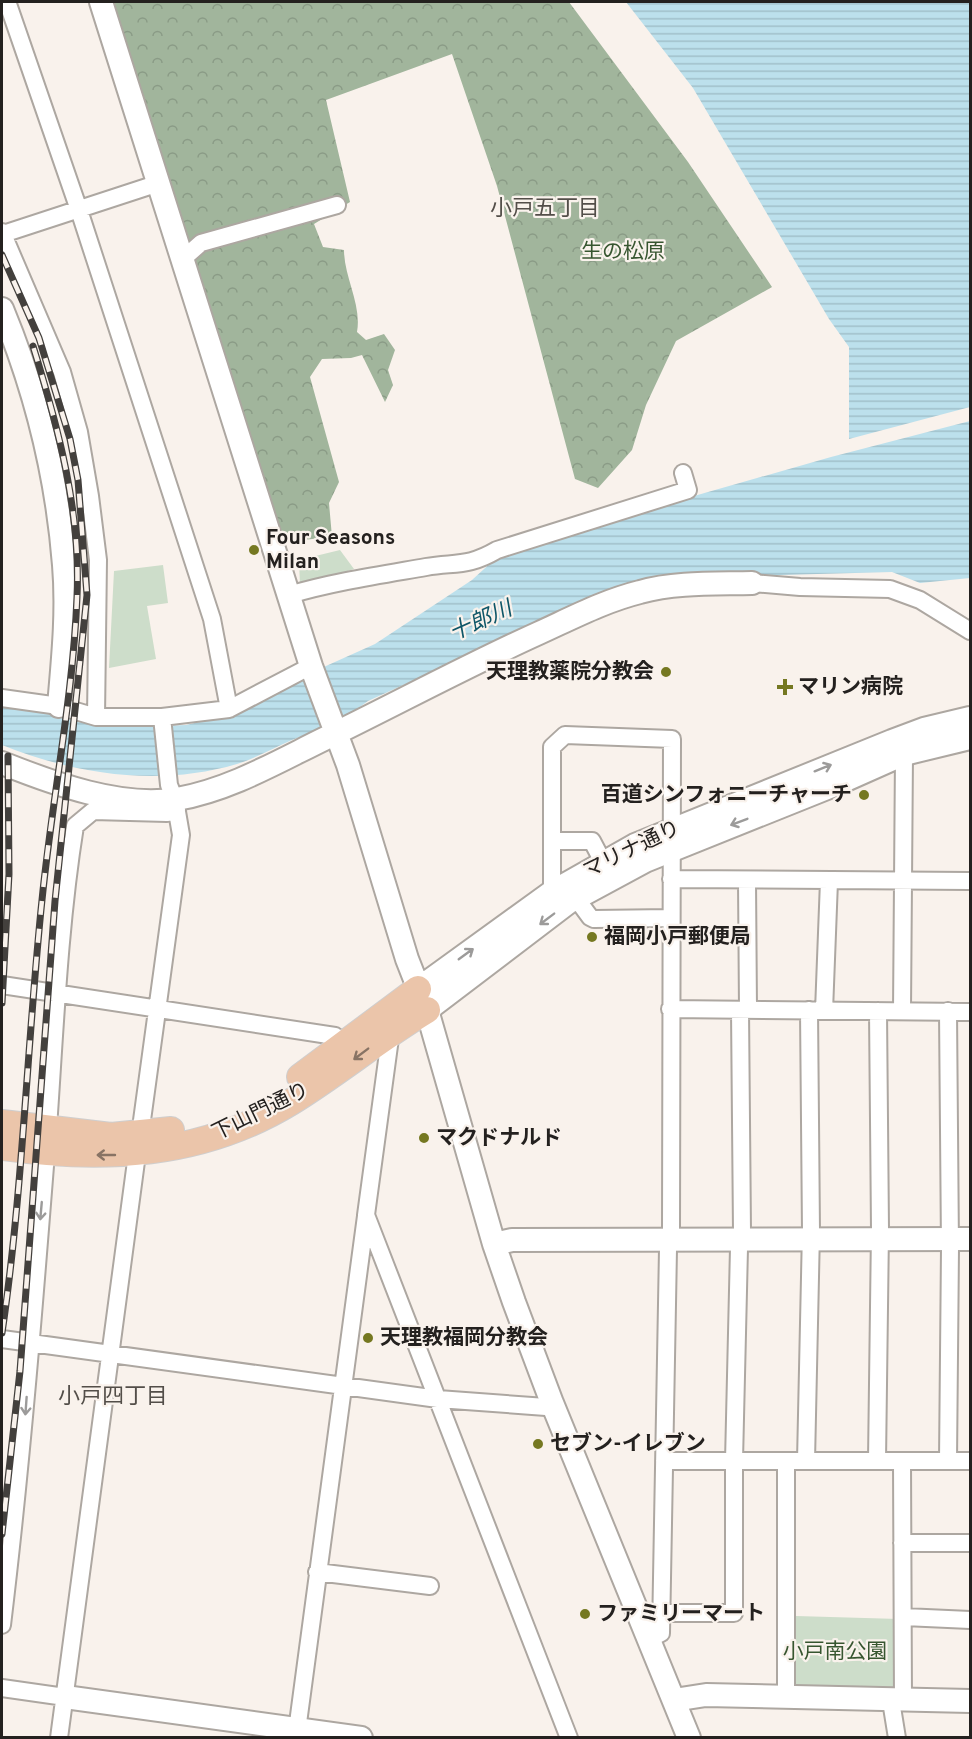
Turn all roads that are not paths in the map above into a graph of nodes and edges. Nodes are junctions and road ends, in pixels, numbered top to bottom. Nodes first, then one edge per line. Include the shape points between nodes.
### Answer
1 (101, 2) edge
2 (6, 7) edge
3 (159, 183) junction
4 (337, 205) dead end
5 (79, 210) junction
6 (2, 233) edge
7 (184, 258) junction
8 (2, 309) edge
9 (683, 473) dead end
10 (752, 583) junction
11 (289, 595) junction
12 (970, 618) edge
13 (970, 631) edge
14 (311, 666) junction
15 (2, 698) edge
16 (59, 706) junction
17 (229, 710) junction
18 (96, 717) junction
19 (970, 718) edge
20 (163, 723) junction
21 (334, 734) junction
22 (970, 738) edge
23 (904, 754) junction
24 (2, 763) edge
25 (174, 798) junction
26 (672, 839) junction
27 (552, 841) junction
28 (603, 862) junction
29 (671, 879) junction
30 (747, 881) junction
31 (829, 881) junction
32 (902, 881) junction
33 (970, 881) edge
34 (552, 892) junction
35 (576, 898) junction
36 (670, 918) junction
37 (2, 986) edge
38 (57, 994) junction
39 (422, 999) junction
40 (158, 1008) junction
41 (670, 1009) junction
42 (744, 1010) junction
43 (817, 1011) junction
44 (878, 1011) junction
45 (902, 1011) junction
46 (948, 1011) junction
47 (970, 1012) edge
48 (391, 1031) junction
49 (345, 1044) junction
50 (2, 1122) edge
51 (47, 1141) junction
52 (138, 1144) junction
53 (2, 1146) edge
54 (366, 1215) junction
55 (669, 1239) junction
56 (740, 1239) junction
57 (810, 1239) junction
58 (880, 1239) junction
59 (960, 1239) edge
60 (494, 1244) junction
61 (2, 1339) edge
62 (30, 1343) junction
63 (109, 1354) junction
64 (344, 1385) junction
65 (438, 1399) junction
66 (552, 1403) junction
67 (664, 1461) junction
68 (734, 1461) junction
69 (786, 1461) junction
70 (806, 1461) junction
71 (877, 1461) junction
72 (902, 1461) junction
73 (948, 1461) junction
74 (970, 1461) edge
75 (902, 1543) junction
76 (970, 1543) edge
77 (317, 1572) junction
78 (430, 1586) dead end
79 (661, 1613) junction
80 (904, 1617) junction
81 (970, 1620) edge
82 (2, 1624) edge
83 (649, 1639) junction
84 (2, 1688) edge
85 (786, 1696) junction
86 (64, 1697) junction
87 (674, 1700) junction
88 (897, 1701) junction
89 (970, 1701) edge
90 (297, 1733) edge
91 (59, 1737) edge
92 (361, 1737) edge
93 (568, 1737) edge
94 (689, 1737) edge
95 (897, 1737) edge

1 - 3 street
2 - 5 street
3 - 5 street
3 - 7 street
4 - 7 street via 201,243
5 - 6 street
5 - 17 street via 212,619
6 - 18 street via 62,372 79,432 98,560
7 - 11 street
8 - 16 street via 22,358 48,447 64,565
9 - 11 street via 688,490 497,550 478,562 326,584
10 - 12 street via 871,579 896,583 927,593
10 - 13 street via 890,590 920,600
10 - 21 street via 642,591 605,603 490,655
11 - 14 street
14 - 17 street
14 - 21 street
15 - 16 street
16 - 18 street
17 - 20 street
18 - 20 street
26 -> 19 street, マリナ通り via 892,741
20 - 25 street
21 - 25 street via 213,790
21 - 39 street
22 - 23 street, マリナ通り
23 -> 26 street, マリナ通り via 832,786
23 - 32 street
24 - 25 street via 84,792 128,799
25 - 38 street via 167,813 93,811 75,826 66,879
25 - 40 street via 182,835
26 - 27 street via 672,739 565,735 552,747
26 - 28 street, マリナ通り
26 - 29 street
26 - 35 street, マリナ通り
27 - 28 street via 592,841
27 - 34 street
28 - 34 street, マリナ通り
29 - 30 street
29 - 36 street
30 - 31 street
30 - 42 street
31 - 32 street
31 - 43 street
32 - 33 street
32 - 45 street
39 -> 34 street, マリナ通り
35 - 36 street via 594,919
35 -> 39 street, マリナ通り
36 - 41 street
37 - 38 street
38 - 40 street
38 - 51 street
39 - 48 main road, 下山門通り
39 - 49 main road, 下山門通り
39 - 60 street
40 - 49 street via 335,1036
40 - 52 street
41 - 42 street
41 - 55 street
42 - 43 street
42 - 56 street
43 - 44 street
43 - 57 street
44 - 45 street
44 - 58 street
45 - 46 street
46 - 47 street
46 - 59 street
48 -> 52 main road, 下山門通り via 289,1103 231,1131 183,1146
48 - 54 street
49 - 52 main road, 下山門通り via 281,1091
50 - 51 main road, 下山門通り
51 - 52 main road, 下山門通り via 111,1155
51 - 53 main road, 下山門通り
51 -> 62 street
52 - 63 street
54 - 64 street
54 - 65 street
55 - 56 street
55 - 60 street via 512,1239
55 - 67 street
56 - 57 street
56 - 68 street
57 - 58 street
57 - 70 street
58 - 59 street
58 - 71 street
59 - 73 street
60 - 66 street
61 - 62 street
62 - 63 street
62 -> 82 street
63 - 64 street
63 - 86 street
64 - 65 street
64 - 77 street
65 - 66 street via 546,1407
65 - 93 street
66 - 83 street
67 - 68 street
67 - 79 street
68 - 69 street
68 - 79 street via 734,1613
69 - 70 street
69 - 85 street
70 - 71 street
71 - 72 street
72 - 73 street
72 - 75 street
73 - 74 street
75 - 76 street
75 - 80 street
77 - 78 street
77 - 90 street
79 - 83 street via 661,1634
80 - 81 street
80 - 88 street
83 - 87 street
84 - 86 street
85 - 87 street via 706,1695
85 - 88 street
86 - 90 street
86 - 91 street
87 - 94 street
88 - 89 street
88 - 95 street
90 - 92 street

